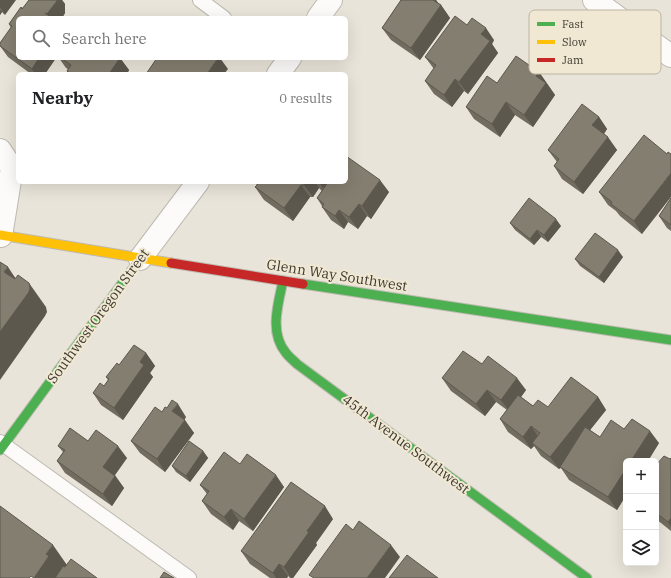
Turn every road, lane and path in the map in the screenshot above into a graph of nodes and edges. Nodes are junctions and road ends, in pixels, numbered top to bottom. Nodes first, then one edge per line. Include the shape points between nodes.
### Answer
1 (200, 0) edge
2 (331, 0) edge
3 (594, 0) edge
4 (608, 10) edge
5 (221, 16) edge
6 (319, 16) edge
7 (661, 49) edge
8 (671, 56) edge
9 (0, 150) edge
10 (196, 184) edge
11 (0, 235) edge
12 (140, 259) junction
13 (283, 281) junction
14 (671, 340) edge
15 (1, 445) edge
16 (189, 578) edge
17 (587, 578) edge

1 - 5 lane
2 - 6 street
3 - 4 street
7 - 8 street
9 - 11 street via 12,168
10 - 12 street, Southwest Oregon Street
11 - 12 street, Glenn Way Southwest
12 - 13 street, Glenn Way Southwest
12 - 15 street, Southwest Oregon Street
13 - 14 street, Glenn Way Southwest
13 - 17 street, 45th Avenue Southwest via 276,329 284,350 297,364
15 - 16 lane

